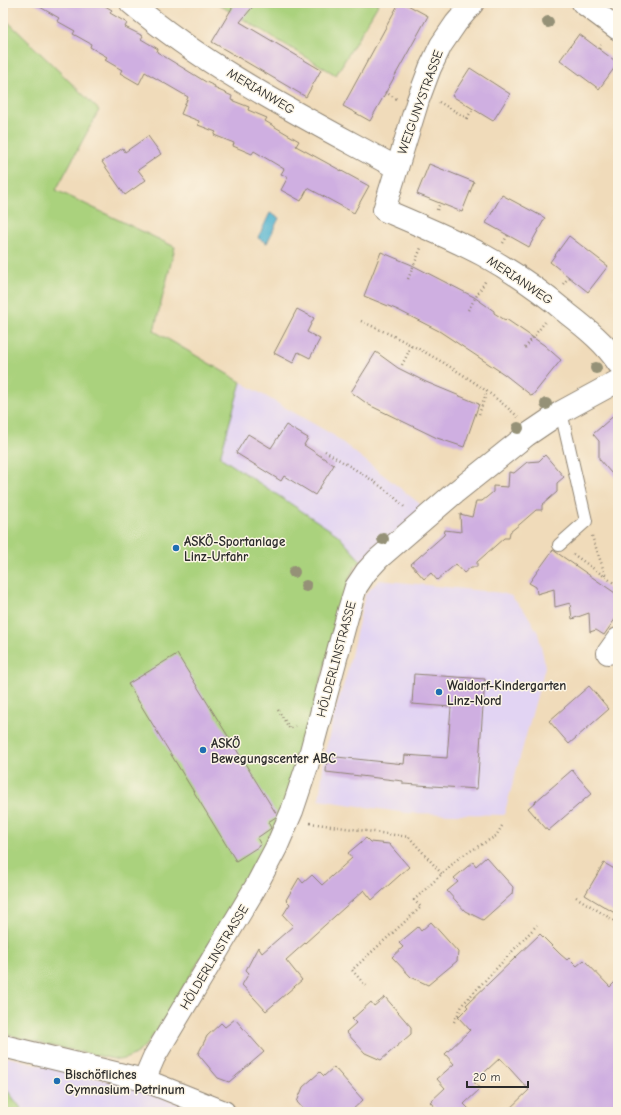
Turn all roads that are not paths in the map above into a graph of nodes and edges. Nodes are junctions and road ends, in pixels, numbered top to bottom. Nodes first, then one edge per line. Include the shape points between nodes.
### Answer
1 (131, 3) edge
2 (473, 3) edge
3 (583, 3) edge
4 (618, 29) edge
5 (397, 168) junction
6 (384, 210) joint
7 (618, 363) edge
8 (618, 381) edge
9 (561, 412) junction
10 (563, 548) road end
11 (3, 1046) edge
12 (144, 1080) junction
13 (224, 1112) edge

1 - 5 street, MERIANWEG via 198,53 266,96
2 - 5 street, WEIGUNYSTRASSE via 456,23 430,68
3 - 4 street
5 - 6 street, WEIGUNYSTRASSE
6 - 7 street, MERIANWEG via 441,234 520,277 581,324
8 - 9 street, HÖLDERLINSTRASSE
9 - 10 lane via 586,521
9 - 12 street, HÖLDERLINSTRASSE via 488,464 378,559 356,587 307,766 292,811 255,888 154,1057
11 - 12 street
12 - 13 street

